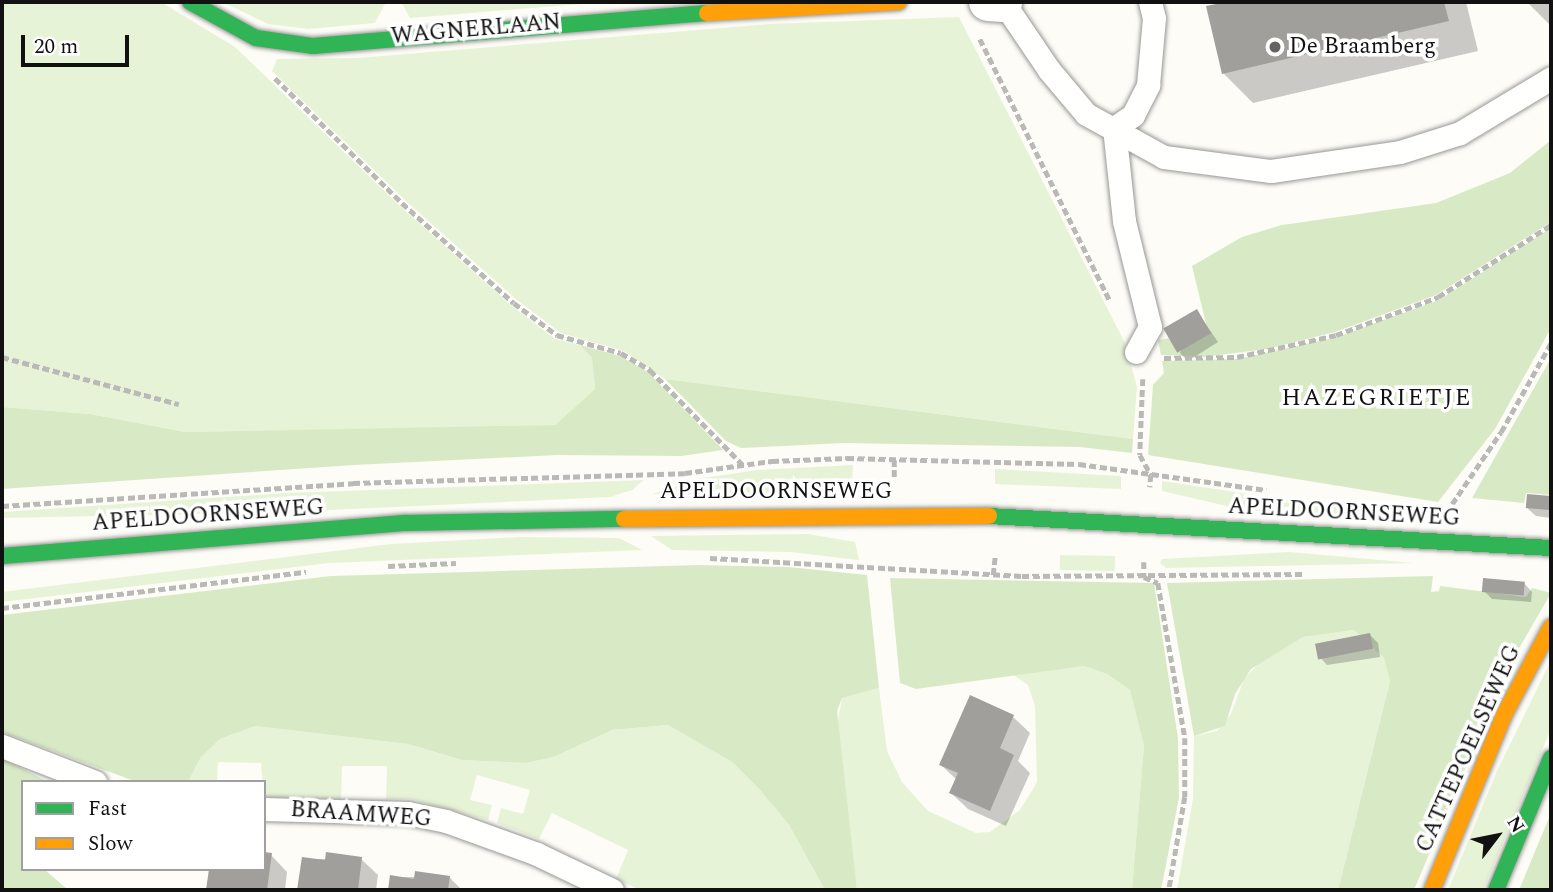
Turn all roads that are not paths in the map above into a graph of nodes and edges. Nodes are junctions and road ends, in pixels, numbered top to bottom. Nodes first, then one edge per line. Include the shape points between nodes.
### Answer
1 (190, 2) edge
2 (899, 2) edge
3 (1150, 2) edge
4 (992, 9) edge
5 (1551, 78) edge
6 (1114, 128) junction
7 (1137, 356) road end
8 (1551, 548) edge
9 (2, 556) edge
10 (1551, 627) edge
11 (2, 746) edge
12 (1551, 758) edge
13 (89, 780) edge
14 (266, 809) edge
15 (612, 890) edge
16 (1432, 890) edge
17 (1496, 890) edge

1 - 2 main road, WAGNERLAAN via 257,38 313,46 590,20
3 - 6 lane via 1154,18 1148,85 1133,115
4 - 6 lane via 1086,114
5 - 6 lane via 1461,133 1340,164 1271,171 1164,157
6 - 7 lane via 1124,221 1150,327
8 - 9 main road, APELDOORNSEWEG via 1038,517 675,516 407,523
10 - 16 main road, CATTEPOELSEWEG via 1504,715
11 - 13 lane
12 - 17 main road
14 - 15 lane, BRAAMWEG via 408,813 446,821 537,854

